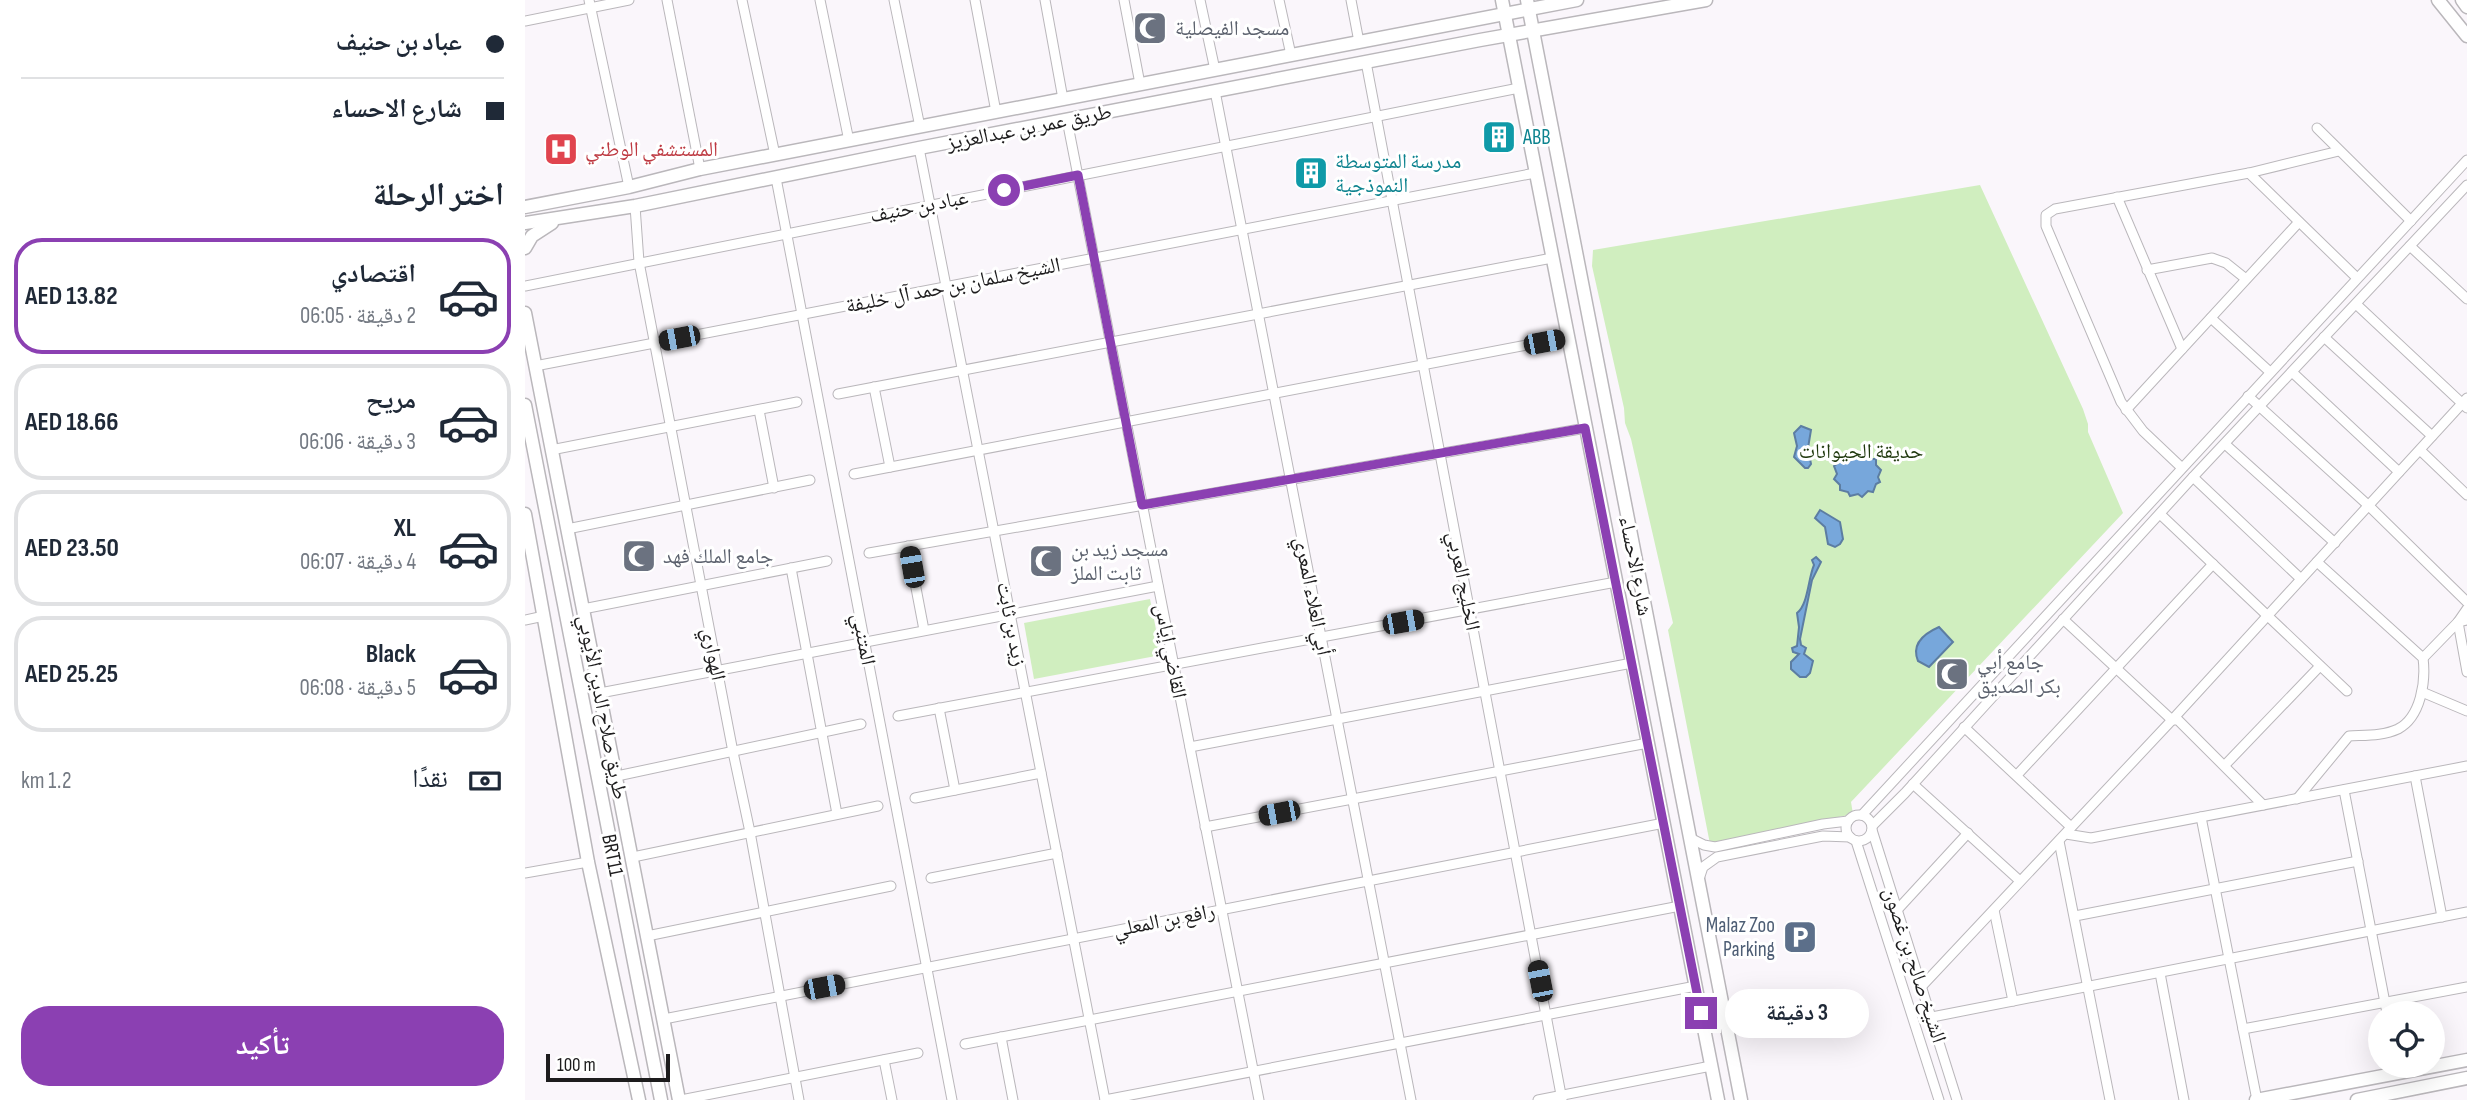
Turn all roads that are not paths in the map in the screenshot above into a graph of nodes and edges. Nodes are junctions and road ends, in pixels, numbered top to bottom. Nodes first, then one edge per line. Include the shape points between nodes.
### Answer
1 (629, 0) edge
2 (667, 0) edge
3 (742, 0) edge
4 (820, 0) edge
5 (894, 0) edge
6 (975, 0) edge
7 (1045, 0) edge
8 (1124, 0) edge
9 (1200, 0) edge
10 (1279, 0) edge
11 (1351, 0) edge
12 (1577, 0) edge
13 (1706, 0) edge
14 (2438, 0) edge
15 (2462, 0) edge
16 (1526, 3) edge
17 (590, 4) edge
18 (1504, 4) edge
19 (1553, 5) junction
20 (2467, 7) edge
21 (1482, 18) junction
22 (525, 21) edge
23 (1551, 28) junction
24 (1533, 32) junction
25 (1509, 35) junction
26 (2467, 36) edge
27 (1479, 40) junction
28 (1359, 42) junction
29 (1290, 55) junction
30 (1513, 55) junction
31 (1537, 55) junction
32 (1366, 61) junction
33 (1215, 70) junction
34 (1140, 84) junction
35 (1519, 89) junction
36 (1215, 91) junction
37 (1063, 99) junction
38 (996, 112) junction
39 (1376, 116) junction
40 (1067, 120) junction
41 (920, 127) junction
42 (2317, 128) dead end
43 (849, 141) junction
44 (1226, 146) junction
45 (919, 148) junction
46 (2339, 151) junction
47 (775, 155) junction
48 (2467, 160) edge
49 (700, 169) junction
50 (1535, 173) junction
51 (2249, 173) junction
52 (1078, 175) junction
53 (776, 178) junction
54 (2467, 185) edge
55 (629, 187) junction
56 (525, 195) edge
57 (2116, 197) junction
58 (559, 201) junction
59 (1392, 201) junction
60 (930, 204) junction
61 (525, 206) edge
62 (635, 206) junction
63 (562, 219) junction
64 (2411, 221) junction
65 (2299, 222) junction
66 (525, 223) edge
67 (1242, 230) junction
68 (786, 233) junction
69 (2410, 246) junction
70 (525, 248) edge
71 (1094, 258) junction
72 (1552, 258) junction
73 (639, 261) junction
74 (2147, 270) junction
75 (2357, 278) junction
76 (2246, 279) junction
77 (1408, 285) junction
78 (525, 286) edge
79 (946, 287) junction
80 (2466, 296) edge
81 (2355, 304) junction
82 (525, 313) edge
83 (802, 314) junction
84 (1258, 314) junction
85 (2211, 318) junction
86 (1568, 337) junction
87 (2324, 337) junction
88 (1110, 342) junction
89 (655, 343) junction
90 (2182, 349) junction
91 (1423, 365) junction
92 (535, 366) junction
93 (962, 370) junction
94 (2270, 372) junction
95 (2292, 372) junction
96 (874, 387) junction
97 (838, 394) dead end
98 (1274, 394) junction
99 (2248, 396) junction
100 (797, 402) dead end
101 (2465, 403) edge
102 (525, 405) edge
103 (2259, 406) junction
104 (758, 410) junction
105 (2126, 410) junction
106 (1126, 422) junction
107 (671, 427) junction
108 (1585, 428) junction
109 (2432, 436) junction
110 (2225, 444) junction
111 (551, 450) junction
112 (978, 450) junction
113 (2420, 450) junction
114 (1440, 453) junction
115 (890, 467) junction
116 (2182, 468) junction
117 (2399, 472) junction
118 (854, 474) dead end
119 (2193, 477) junction
120 (1290, 479) junction
121 (810, 480) dead end
122 (774, 488) junction
123 (2467, 495) edge
124 (685, 505) junction
125 (1142, 505) junction
126 (2369, 506) junction
127 (525, 513) edge
128 (2160, 514) junction
129 (567, 529) junction
130 (994, 531) junction
131 (527, 537) edge
132 (2335, 543) junction
133 (908, 546) junction
134 (869, 552) dead end
135 (827, 561) dead end
136 (2317, 562) junction
137 (2213, 564) junction
138 (791, 568) junction
139 (2301, 579) junction
140 (1616, 582) junction
141 (701, 585) junction
142 (1158, 586) junction
143 (2467, 602) edge
144 (583, 609) junction
145 (2467, 609) edge
146 (1470, 610) junction
147 (1010, 614) junction
148 (544, 616) junction
149 (2267, 616) junction
150 (2063, 619) junction
151 (525, 620) edge
152 (2462, 621) edge
153 (924, 630) junction
154 (1321, 637) junction
155 (864, 642) junction
156 (807, 653) junction
157 (2423, 658) junction
158 (1632, 663) junction
159 (1174, 665) junction
160 (2320, 666) junction
161 (2116, 669) junction
162 (717, 670) junction
163 (2467, 672) edge
164 (1485, 691) junction
165 (2347, 691) dead end
166 (1025, 692) junction
167 (2422, 692) junction
168 (600, 693) junction
169 (939, 708) junction
170 (2467, 711) edge
171 (898, 716) dead end
172 (1337, 719) junction
173 (2172, 720) junction
174 (861, 724) dead end
175 (1964, 727) junction
176 (822, 733) junction
177 (1649, 743) junction
178 (1190, 747) junction
179 (733, 752) junction
180 (2225, 765) junction
181 (2467, 766) edge
182 (1500, 771) junction
183 (1041, 773) junction
184 (2017, 775) junction
185 (617, 776) junction
186 (2414, 776) junction
187 (1913, 784) junction
188 (955, 790) junction
189 (2344, 790) junction
190 (915, 798) dead end
191 (1353, 799) junction
192 (2297, 799) junction
193 (2263, 805) junction
194 (878, 806) dead end
195 (837, 814) junction
196 (1862, 815) junction
197 (2201, 817) junction
198 (1848, 821) junction
199 (1664, 823) junction
200 (1205, 827) junction
201 (1872, 828) junction
202 (750, 832) junction
203 (1968, 833) junction
204 (2066, 834) junction
205 (1689, 837) junction
206 (1853, 839) junction
207 (1715, 846) junction
208 (1515, 852) junction
209 (1056, 853) junction
210 (633, 857) junction
211 (1717, 857) junction
212 (2358, 861) junction
213 (588, 862) junction
214 (525, 873) edge
215 (930, 878) dead end
216 (1369, 880) junction
217 (2020, 881) junction
218 (1698, 884) junction
219 (891, 886) dead end
220 (2215, 889) junction
221 (1680, 906) junction
222 (1221, 909) junction
223 (1898, 909) junction
224 (1994, 910) junction
225 (763, 911) junction
226 (2467, 912) edge
227 (2075, 916) junction
228 (2442, 917) junction
229 (2371, 932) junction
230 (1531, 935) junction
231 (647, 936) junction
232 (1073, 938) junction
233 (2230, 960) junction
234 (1385, 963) junction
235 (927, 967) junction
236 (2160, 973) junction
237 (1696, 986) junction
238 (1922, 986) junction
239 (2089, 986) junction
240 (2467, 987) edge
241 (1237, 992) junction
242 (779, 995) junction
243 (2385, 1001) edge
244 (2413, 1001) edge
245 (2013, 1002) junction
246 (2368, 1011) edge
247 (1546, 1015) junction
248 (1931, 1015) junction
249 (664, 1019) junction
250 (1089, 1020) junction
251 (1915, 1023) junction
252 (2243, 1029) junction
253 (1937, 1033) junction
254 (1001, 1037) junction
255 (1920, 1039) junction
256 (1400, 1043) junction
257 (965, 1044) dead end
258 (918, 1053) dead end
259 (884, 1060) junction
260 (2467, 1060) edge
261 (2445, 1063) edge
262 (1711, 1066) junction
263 (1253, 1071) junction
264 (2368, 1076) edge
265 (795, 1077) junction
266 (2467, 1078) edge
267 (2402, 1096) edge
268 (1562, 1098) edge
269 (639, 1100) edge
270 (661, 1100) edge
271 (680, 1100) edge
272 (799, 1100) edge
273 (892, 1100) edge
274 (952, 1100) edge
275 (1013, 1100) edge
276 (1105, 1100) edge
277 (1259, 1100) edge
278 (1411, 1100) edge
279 (1538, 1100) edge
280 (1718, 1100) edge
281 (1741, 1100) edge
282 (1939, 1100) edge
283 (1957, 1100) edge
284 (2110, 1100) edge
285 (2184, 1100) edge
286 (2257, 1100) edge
287 (2357, 1100) edge

1 - 17 street
2 - 49 street
3 - 47 street
4 - 43 street
5 - 41 street
6 - 38 street
7 - 37 street
8 - 34 street
9 - 33 street
10 - 29 street
11 - 28 street
12 - 19 main road, طريق عمر بن عبدالعزيز
13 - 23 main road, طريق عمر بن عبدالعزيز
14 - 26 main road
15 - 20 main road
16 - 18 main road, طريق عمر بن عبدالعزيز
16 - 19 main road, طريق عمر بن عبدالعزيز
16 - 24 main road, شارع الاحساء
17 - 22 street
17 - 55 street
18 - 21 main road, طريق عمر بن عبدالعزيز
18 - 25 main road, شارع الاحساء
19 - 23 main road via 1537,16 1539,25
21 - 27 main road via 1495,20 1497,27
21 - 28 main road, طريق عمر بن عبدالعزيز
23 - 24 main road, طريق عمر بن عبدالعزيز
24 - 25 main road, طريق عمر بن عبدالعزيز
24 - 31 main road, شارع الاحساء
25 - 27 main road, طريق عمر بن عبدالعزيز
25 - 30 main road, شارع الاحساء
27 - 32 main road, طريق عمر بن عبدالعزيز
28 - 29 main road, طريق عمر بن عبدالعزيز
29 - 33 main road, طريق عمر بن عبدالعزيز
30 - 31 main road via 1516,48 1527,45
30 - 35 main road, شارع الاحساء
31 - 205 main road, شارع الاحساء
32 - 36 main road, طريق عمر بن عبدالعزيز
32 - 39 street, الخليج العربي
33 - 34 main road, طريق عمر بن عبدالعزيز
34 - 37 main road, طريق عمر بن عبدالعزيز
35 - 39 street, عباد بن حنيف
35 - 50 main road, شارع الاحساء
36 - 40 main road, طريق عمر بن عبدالعزيز
36 - 44 street, أبي العلاء المعري
37 - 38 main road, طريق عمر بن عبدالعزيز
38 - 41 main road, طريق عمر بن عبدالعزيز
39 - 44 street, عباد بن حنيف
39 - 59 street, الخليج العربي
40 - 45 main road, طريق عمر بن عبدالعزيز
40 - 52 street, القاضي إياس
41 - 43 main road, طريق عمر بن عبدالعزيز
42 - 46 street
43 - 47 main road, طريق عمر بن عبدالعزيز
44 - 52 street, عباد بن حنيف
44 - 67 street, أبي العلاء المعري
45 - 53 main road, طريق عمر بن عبدالعزيز
45 - 60 street, زيد بن ثابت
46 - 51 street
46 - 64 street
47 - 49 main road, طريق عمر بن عبدالعزيز
48 - 64 street
49 - 55 main road, طريق عمر بن عبدالعزيز
50 - 59 street, الشيخ سلمان بن حمد آل خليفة
50 - 72 main road, شارع الاحساء
51 - 57 street
51 - 65 street
52 - 60 street, عباد بن حنيف
52 - 71 street, القاضي إياس
53 - 62 main road, طريق عمر بن عبدالعزيز
53 - 68 street, المتنبي
54 - 69 street
55 - 58 main road, طريق عمر بن عبدالعزيز
56 - 58 main road
57 - 74 street
57 - 105 street via 2051,210 2045,222
58 - 61 main road, طريق عمر بن عبدالعزيز
59 - 67 street, الشيخ سلمان بن حمد آل خليفة
59 - 77 street, الخليج العربي
60 - 68 street, عباد بن حنيف
60 - 79 street, زيد بن ثابت
62 - 63 main road, طريق عمر بن عبدالعزيز
62 - 73 street, الهواري
63 - 66 main road, طريق عمر بن عبدالعزيز
63 - 70 main road via 537,232
64 - 75 street
65 - 75 street
65 - 76 street
67 - 71 street, الشيخ سلمان بن حمد آل خليفة
67 - 84 street, أبي العلاء المعري
68 - 73 street, عباد بن حنيف
68 - 83 street, المتنبي
69 - 80 street
69 - 81 street
71 - 79 street, الشيخ سلمان بن حمد آل خليفة
71 - 88 street, القاضي إياس
72 - 77 street
72 - 86 main road, شارع الاحساء
73 - 78 street, عباد بن حنيف
73 - 89 street, الهواري
74 - 76 street via 2212,258
74 - 90 street
75 - 94 street
76 - 85 street
77 - 84 street
77 - 91 street, الخليج العربي
79 - 83 street, الشيخ سلمان بن حمد آل خليفة
79 - 93 street, زيد بن ثابت
81 - 87 street
81 - 101 street
82 - 92 main road, طريق صلاح الدين الأيوبي
83 - 89 street, الشيخ سلمان بن حمد آل خليفة
83 - 155 street, المتنبي
84 - 88 street
84 - 98 street, أبي العلاء المعري
85 - 90 street
85 - 94 street
86 - 91 street
86 - 108 main road, شارع الاحساء
87 - 95 street
87 - 109 street
88 - 93 street
88 - 106 street, القاضي إياس
89 - 92 street, الشيخ سلمان بن حمد آل خليفة
89 - 107 street, الهواري
90 - 105 street
91 - 98 street
91 - 114 street, الخليج العربي
92 - 111 main road, طريق صلاح الدين الأيوبي
93 - 96 street
93 - 112 street, زيد بن ثابت
94 - 99 street
95 - 103 street
95 - 117 street
96 - 97 street
96 - 115 street
98 - 106 street
98 - 120 street, أبي العلاء المعري
99 - 103 street
99 - 116 street
100 - 104 street
101 - 109 street
102 - 270 main road, BRT11
103 - 110 street
103 - 126 street
104 - 107 street
104 - 122 street
105 - 116 street
106 - 112 street
106 - 125 street, القاضي إياس
107 - 111 street
107 - 124 street, الهواري
108 - 114 street
108 - 140 main road, شارع الاحساء
109 - 113 street
110 - 119 street
110 - 132 street
111 - 129 main road, طريق صلاح الدين الأيوبي
112 - 115 street
112 - 130 street, زيد بن ثابت
113 - 117 street
113 - 123 street
114 - 120 street
114 - 146 street, الخليج العربي
115 - 118 street
116 - 196 street
117 - 126 street
119 - 128 street
119 - 139 street
120 - 125 street
120 - 154 street, أبي العلاء المعري
121 - 122 street
122 - 124 street
124 - 129 street
124 - 141 street, الهواري
125 - 130 street
125 - 142 street, القاضي إياس
126 - 132 street
126 - 143 street
127 - 131 main road, طريق صلاح الدين الأيوبي
128 - 137 street
128 - 150 street
129 - 144 main road, طريق صلاح الدين الأيوبي
130 - 133 street
130 - 147 street, زيد بن ثابت
131 - 148 main road, طريق صلاح الدين الأيوبي
132 - 136 street
133 - 134 street
133 - 153 street
135 - 138 street
136 - 139 street
136 - 157 street
137 - 149 street
137 - 161 street
138 - 141 street
138 - 156 street
139 - 149 street
140 - 146 street
140 - 158 main road, شارع الاحساء
141 - 144 street
141 - 162 street, الهواري
142 - 147 street
142 - 159 street, القاضي إياس
144 - 168 main road, طريق صلاح الدين الأيوبي
145 - 152 street
146 - 154 street
146 - 164 street, الخليج العربي
147 - 153 street
147 - 166 street, زيد بن ثابت
148 - 151 street
148 - 213 main road, طريق صلاح الدين الأيوبي
149 - 160 street
149 - 173 street
150 - 161 street
150 - 175 street
152 - 157 street
152 - 163 street
153 - 155 street
154 - 159 street
154 - 172 street, أبي العلاء المعري
155 - 156 street
155 - 235 street, المتنبي
156 - 162 street
156 - 176 street
157 - 167 street
158 - 164 street
158 - 177 main road, شارع الاحساء
159 - 166 street
159 - 178 street, القاضي إياس
160 - 165 street
160 - 180 street
161 - 173 street
161 - 184 street
162 - 168 street
162 - 179 street, الهواري
164 - 172 street
164 - 182 street, الخليج العربي
166 - 169 street
166 - 183 street, زيد بن ثابت
167 - 170 street
167 - 192 street via 2402,727 2349,736
168 - 185 main road, طريق صلاح الدين الأيوبي
169 - 171 street
169 - 188 street
172 - 178 street
172 - 191 street, أبي العلاء المعري
173 - 180 street via 2178,720
173 - 204 street
174 - 176 street
175 - 184 street
175 - 187 street
176 - 179 street
176 - 195 street
177 - 182 street
177 - 199 main road, شارع الاحساء
178 - 200 street, القاضي إياس
179 - 185 street
179 - 202 street, الهواري
180 - 193 street
181 - 186 street
182 - 191 street
182 - 208 street, الخليج العربي
183 - 188 street
183 - 209 street, زيد بن ثابت
184 - 204 street
185 - 210 main road, طريق صلاح الدين الأيوبي
186 - 189 street
186 - 228 street
187 - 201 street
187 - 203 street
188 - 190 street
189 - 192 street
189 - 212 street
191 - 200 street
191 - 216 street, أبي العلاء المعري
192 - 193 street
193 - 197 street
194 - 195 street
195 - 202 street
196 - 198 street
196 - 201 street
197 - 204 street via 2091,838
197 - 220 street
198 - 206 street via 1846,828
198 - 207 street
199 - 208 street, رافع بن المعلي
199 - 221 main road, شارع الاحساء
200 - 222 street, القاضي إياس
201 - 206 street via 1868,838
201 - 223 street, الشيخ صالح بن غصون
202 - 210 street
202 - 225 street, الهواري
203 - 217 street
203 - 223 street
204 - 217 street
204 - 227 street
205 - 207 street
205 - 218 main road, شارع الاحساء
206 - 211 street via 1823,836
206 - 251 street, الشيخ صالح بن غصون
207 - 211 street
208 - 216 street, رافع بن المعلي
208 - 230 street, الخليج العربي
209 - 215 street
209 - 232 street, زيد بن ثابت
210 - 231 main road, طريق صلاح الدين الأيوبي
211 - 218 street via 1703,867
212 - 220 street
212 - 229 street
213 - 214 street
213 - 269 main road, طريق صلاح الدين الأيوبي
216 - 222 street, رافع بن المعلي
216 - 234 street, أبي العلاء المعري
217 - 224 street
218 - 281 main road, شارع الاحساء
219 - 225 street
220 - 227 street
220 - 233 street
221 - 230 street
221 - 237 main road, شارع الاحساء
222 - 232 street, رافع بن المعلي
222 - 241 street, القاضي إياس
223 - 238 street, الشيخ صالح بن غصون
224 - 238 street
224 - 245 street
225 - 231 street
225 - 242 street, الهواري
226 - 228 street
227 - 239 street
228 - 229 street
229 - 233 street
229 - 243 street
230 - 234 street
230 - 247 street, الخليج العربي
231 - 249 main road, طريق صلاح الدين الأيوبي
232 - 235 street, رافع بن المعلي
232 - 250 street, زيد بن ثابت
233 - 236 street
233 - 252 street
234 - 241 street
234 - 256 street, أبي العلاء المعري
235 - 242 street, رافع بن المعلي
235 - 274 street, المتنبي
236 - 239 street
236 - 285 street
237 - 247 street
237 - 262 main road, شارع الاحساء
238 - 248 street, الشيخ صالح بن غصون
239 - 245 street
239 - 284 street
240 - 244 street
241 - 250 street
241 - 263 street, القاضي إياس
242 - 249 street, رافع بن المعلي
242 - 265 street, الهواري
245 - 248 street
246 - 252 street
247 - 256 street
247 - 268 street, الخليج العربي
248 - 251 street via 1927,1024
248 - 253 street, الشيخ صالح بن غصون
249 - 271 main road, طريق صلاح الدين الأيوبي
250 - 254 street
250 - 276 street, زيد بن ثابت
251 - 255 street, الشيخ صالح بن غصون
252 - 286 street
253 - 255 street via 1925,1029
253 - 283 street, الشيخ صالح بن غصون
254 - 257 street
254 - 275 street
255 - 282 street, الشيخ صالح بن غصون
256 - 263 street
256 - 278 street, أبي العلاء المعري
258 - 259 street
259 - 265 street
259 - 273 street
260 - 261 main road
262 - 268 street
262 - 280 main road, شارع الاحساء
263 - 276 street
263 - 277 street, القاضي إياس
264 - 286 main road
265 - 271 street
265 - 272 street, الهواري
266 - 267 main road
267 - 287 main road
268 - 279 street

